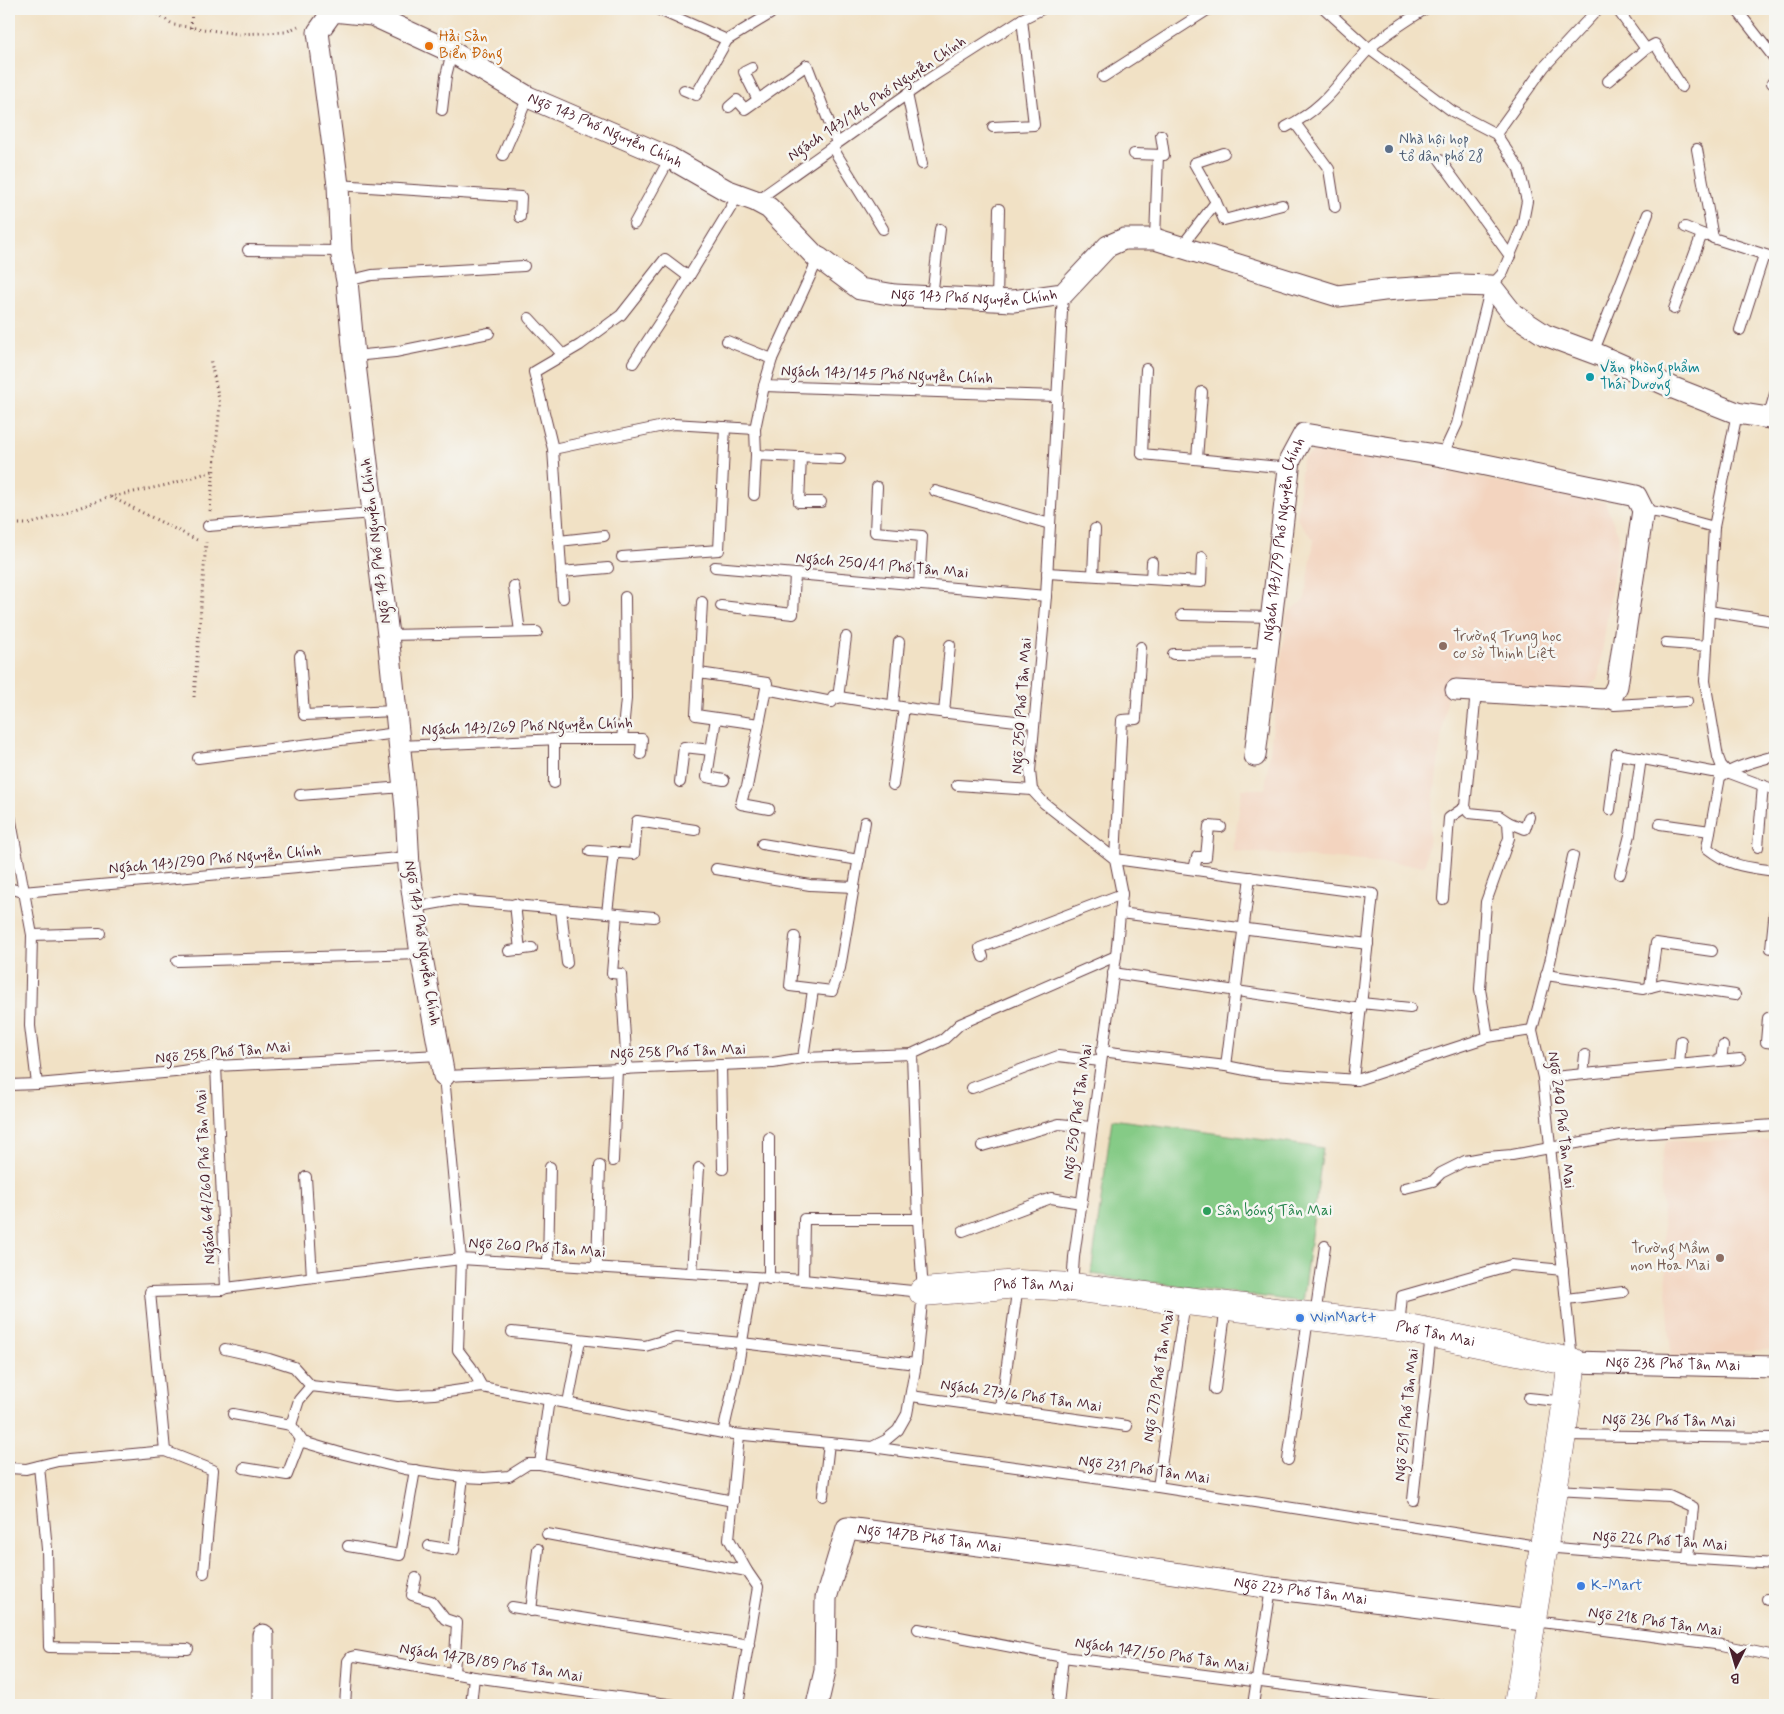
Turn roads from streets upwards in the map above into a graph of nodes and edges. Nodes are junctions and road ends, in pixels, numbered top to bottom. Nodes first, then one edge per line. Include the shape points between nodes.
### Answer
1 (334, 10) edge
2 (1771, 418) edge
3 (1466, 691) road end
4 (1255, 756) dead end
5 (442, 1066) road end
6 (923, 1292) road end
7 (1572, 1362) junction
8 (1775, 1367) edge
9 (1070, 1557) joint
10 (1531, 1621) junction
11 (263, 1635) dead end
12 (263, 1705) edge
13 (818, 1705) edge
14 (1518, 1705) edge

1 - 2 street, Ngõ 143 Phố Nguyễn Chính via 372,15 452,52 528,97 670,158 726,190 769,208 818,258 860,289 894,296 997,300 1063,294 1108,246 1124,239 1155,239 1338,296 1459,285 1491,286 1513,314 1545,335 1737,413
1 - 5 street, Ngõ 143 Phố Nguyễn Chính via 318,32 388,635 409,857
3 - 4 street, Ngách 143/79 Phố Nguyễn Chính via 1604,699 1612,696 1617,686 1642,510 1636,496 1442,456 1304,434 1290,460
6 - 7 street, Phố Tân Mai via 1018,1284 1072,1287 1399,1327
7 - 8 street, Ngõ 238 Phố Tân Mai
7 - 10 street
9 - 10 street, Ngõ 223 Phố Tân Mai via 1271,1588
9 - 13 street, Ngõ 147B Phố Tân Mai via 847,1528 826,1598 825,1672
10 - 14 street
11 - 12 street

